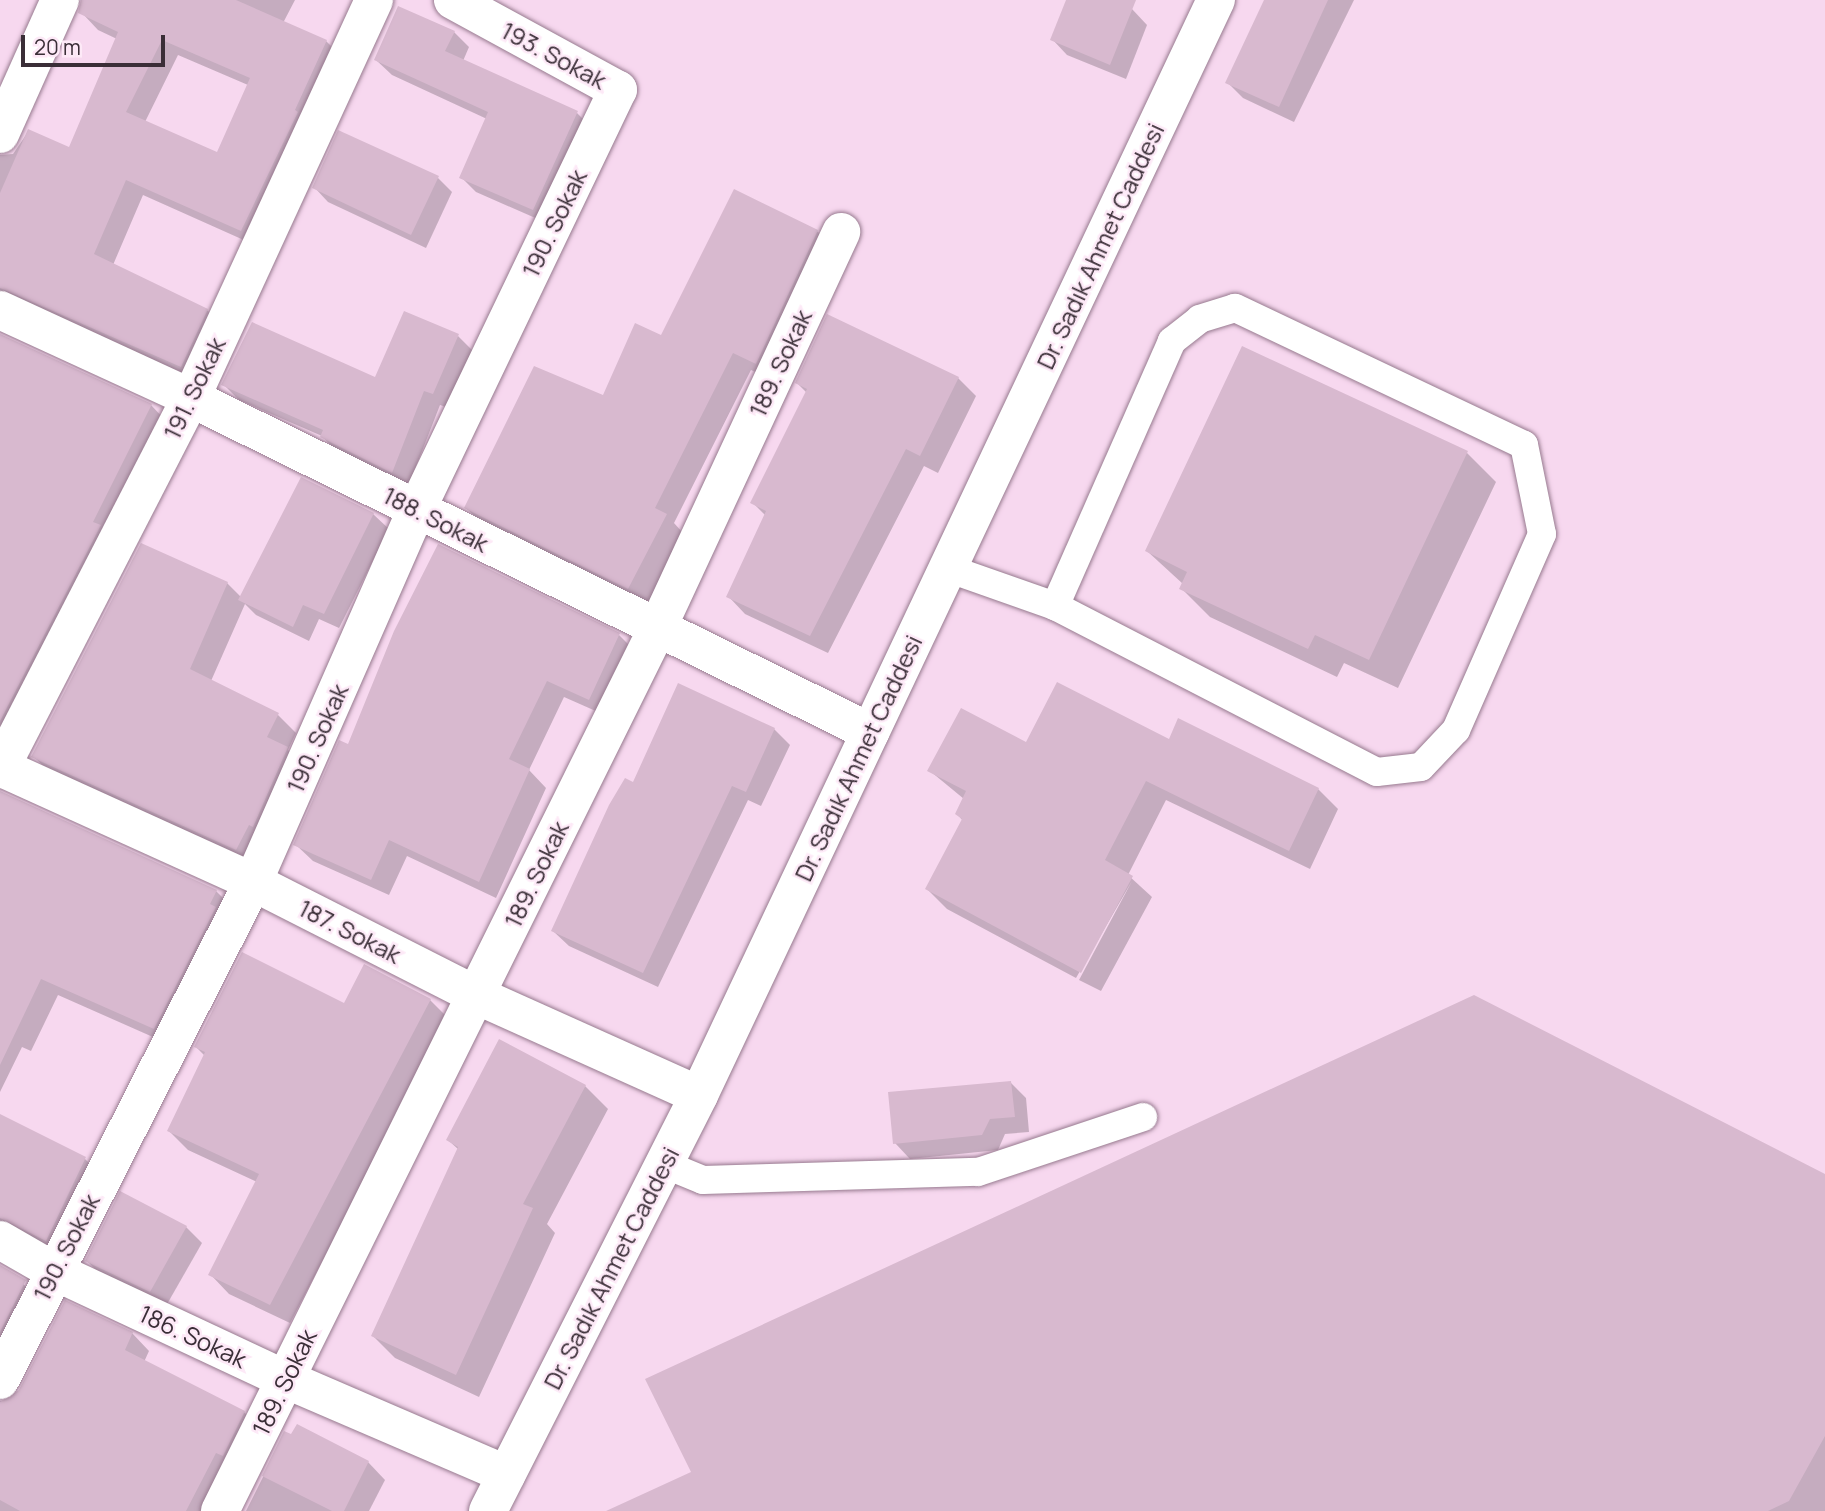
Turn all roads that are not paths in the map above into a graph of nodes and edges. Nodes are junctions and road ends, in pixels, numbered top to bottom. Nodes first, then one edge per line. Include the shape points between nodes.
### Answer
1 (60, 0) edge
2 (374, 0) edge
3 (453, 0) edge
4 (1216, 0) edge
5 (618, 89) joint
6 (0, 134) edge
7 (841, 232) dead end
8 (0, 310) edge
9 (191, 398) junction
10 (417, 509) junction
11 (947, 568) junction
12 (1055, 606) junction
13 (656, 631) junction
14 (870, 732) junction
15 (0, 768) edge
16 (253, 882) junction
17 (476, 995) junction
18 (699, 1095) junction
19 (1143, 1117) dead end
20 (664, 1164) junction
21 (0, 1240) edge
22 (54, 1271) junction
23 (285, 1379) junction
24 (0, 1380) edge
25 (506, 1474) junction
26 (220, 1511) edge
27 (488, 1511) edge

1 - 6 street
2 - 9 street, 191. Sokak
3 - 5 street, 193. Sokak
4 - 11 street, Dr. Sadık Ahmet Caddesi
5 - 10 street, 190. Sokak
7 - 13 street, 189. Sokak
8 - 9 street, 188. Sokak
9 - 10 street, 188. Sokak
9 - 15 street, 191. Sokak
10 - 13 street, 188. Sokak
10 - 16 street, 190. Sokak
11 - 12 lane
11 - 14 street, Dr. Sadık Ahmet Caddesi
12 - 12 lane via 1377,772 1421,767 1456,730 1542,534 1524,445 1235,308 1200,319 1172,341
13 - 14 street, 188. Sokak
13 - 17 street, 189. Sokak
14 - 18 street, Dr. Sadık Ahmet Caddesi
15 - 16 street, 187. Sokak
16 - 17 street, 187. Sokak
16 - 22 street, 190. Sokak
17 - 18 street, 187. Sokak
17 - 23 street, 189. Sokak
18 - 20 street, Dr. Sadık Ahmet Caddesi
19 - 20 lane via 978,1172 703,1180
20 - 25 street, Dr. Sadık Ahmet Caddesi
21 - 22 street, 186. Sokak
22 - 23 street, 186. Sokak
22 - 24 street, 190. Sokak
23 - 25 street, 186. Sokak
23 - 26 street, 189. Sokak
25 - 27 street, Dr. Sadık Ahmet Caddesi

